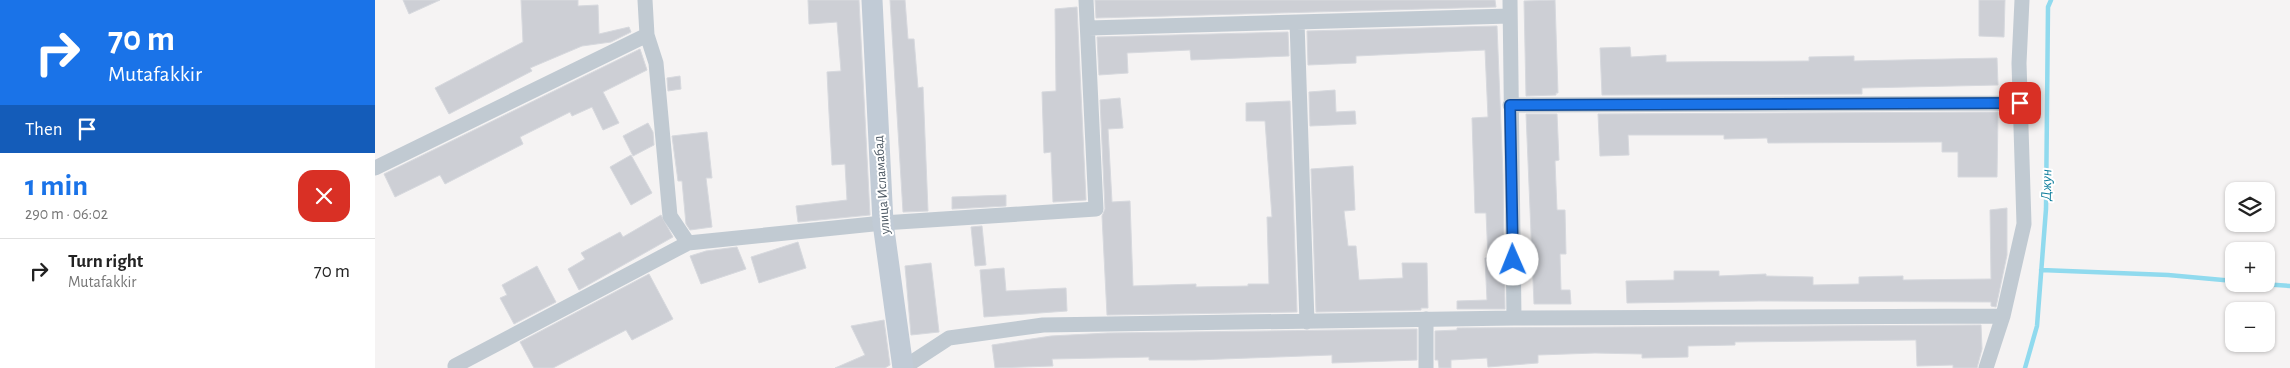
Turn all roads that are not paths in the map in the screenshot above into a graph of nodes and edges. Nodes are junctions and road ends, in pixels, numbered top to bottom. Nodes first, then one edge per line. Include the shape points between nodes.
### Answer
1 (645, 0) edge
2 (871, 0) edge
3 (1086, 0) edge
4 (1510, 0) edge
5 (2022, 0) edge
6 (1510, 16) junction
7 (1297, 22) junction
8 (1089, 28) junction
9 (647, 36) junction
10 (2020, 103) junction
11 (1510, 105) junction
12 (375, 168) edge
13 (883, 224) junction
14 (688, 243) junction
15 (2003, 316) junction
16 (1514, 318) junction
17 (1426, 319) junction
18 (1307, 322) junction
19 (455, 366) dead end
20 (903, 368) edge
21 (1426, 368) edge
22 (1986, 368) edge

1 - 9 street
2 - 13 street, улица Исламабад
3 - 8 street
4 - 6 street
5 - 10 street
6 - 7 street
6 - 11 street
7 - 8 street
7 - 18 street
8 - 13 street via 1096,209
9 - 12 street
9 - 14 street via 655,63 670,216
10 - 11 street
10 - 15 street via 2024,224
11 - 16 street
13 - 14 street
13 - 20 street, улица Исламабад
14 - 19 street
15 - 16 street
15 - 22 street
16 - 17 street
17 - 18 street
17 - 21 street
18 - 20 street via 1043,324 949,338

